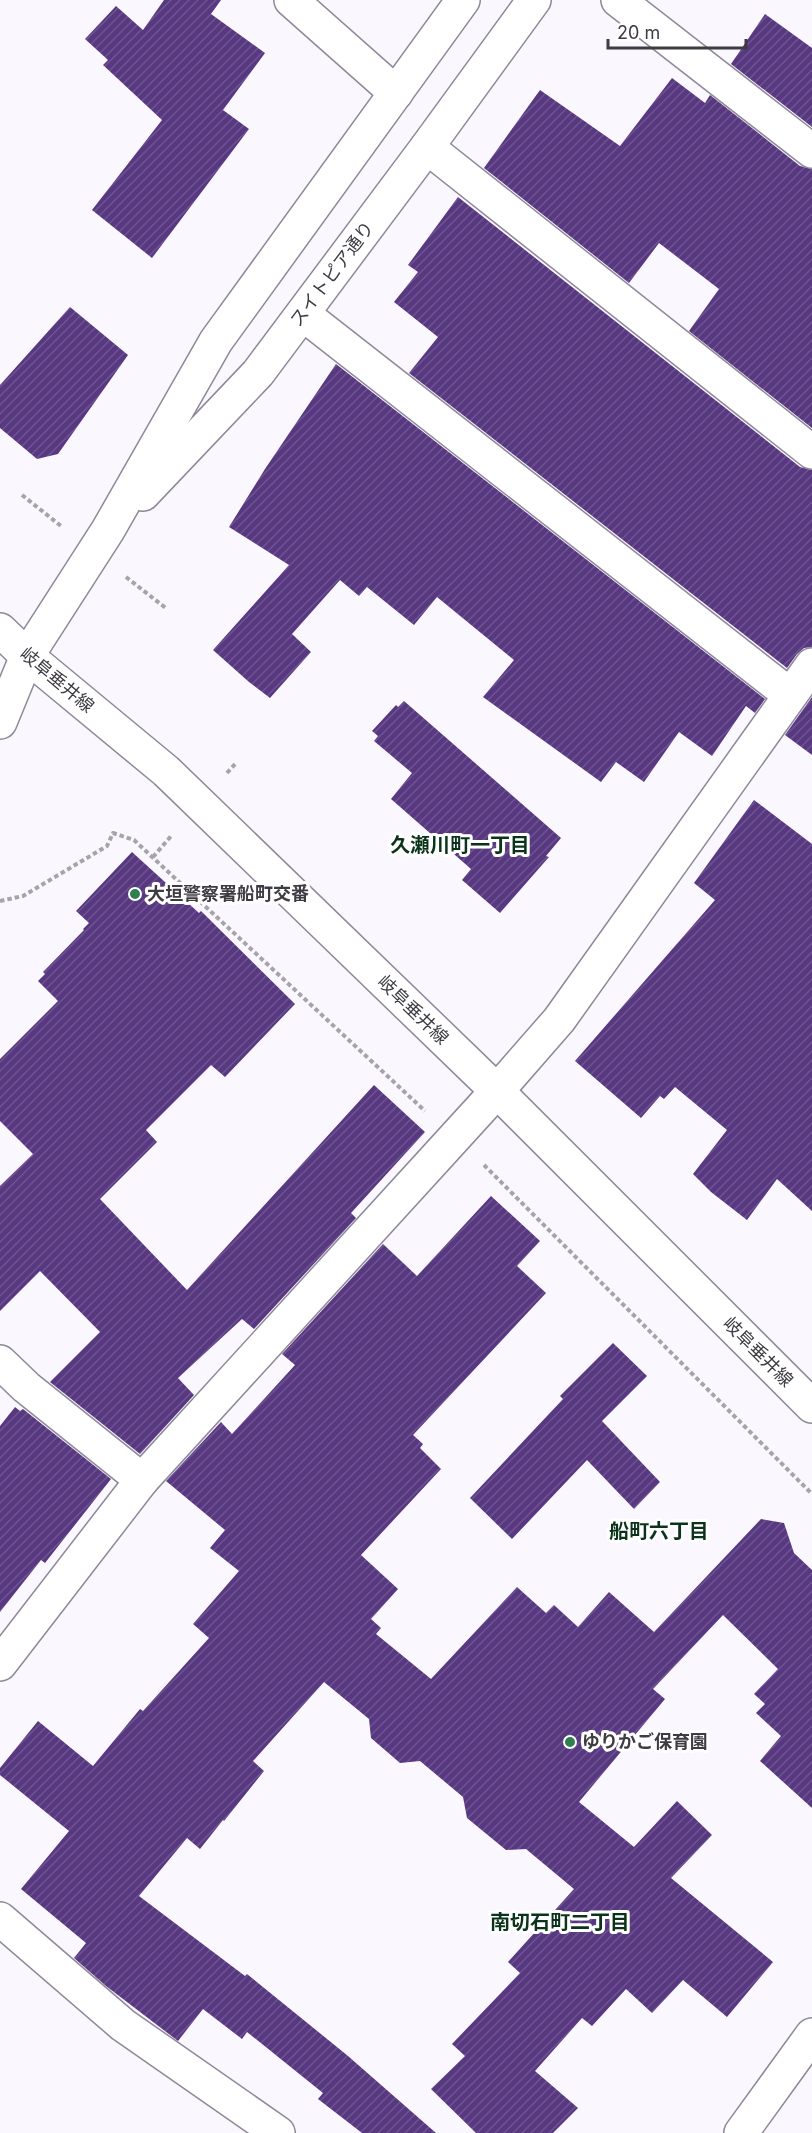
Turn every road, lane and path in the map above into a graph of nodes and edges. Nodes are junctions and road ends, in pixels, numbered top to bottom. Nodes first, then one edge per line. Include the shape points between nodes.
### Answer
1 (291, 0) edge
2 (463, 0) edge
3 (534, 0) edge
4 (618, 0) edge
5 (396, 93) junction
6 (427, 147) junction
7 (812, 151) edge
8 (303, 314) junction
9 (812, 452) edge
10 (108, 530) junction
11 (0, 630) edge
12 (27, 656) junction
13 (812, 665) edge
14 (790, 695) junction
15 (0, 722) edge
16 (497, 1091) junction
17 (0, 1362) edge
18 (812, 1406) edge
19 (142, 1480) junction
20 (0, 1664) edge
21 (0, 1919) edge
22 (812, 2035) edge
23 (278, 2133) edge
24 (741, 2133) edge

1 - 5 street
2 - 5 street, スイトピア通り
3 - 6 street, スイトピア通り
4 - 7 street
5 - 10 street, スイトピア通り via 216,340
6 - 8 street, スイトピア通り
6 - 9 street
8 - 10 street, スイトピア通り via 258,373
8 - 14 street
10 - 12 street, スイトピア通り
11 - 12 street, 岐阜垂井線
12 - 15 street, スイトピア通り
12 - 16 street, 岐阜垂井線 via 166,771
13 - 14 street
14 - 16 street via 559,1020
16 - 18 street, 岐阜垂井線
16 - 19 street
17 - 19 street
19 - 20 street
21 - 23 street via 123,2025
22 - 24 street

